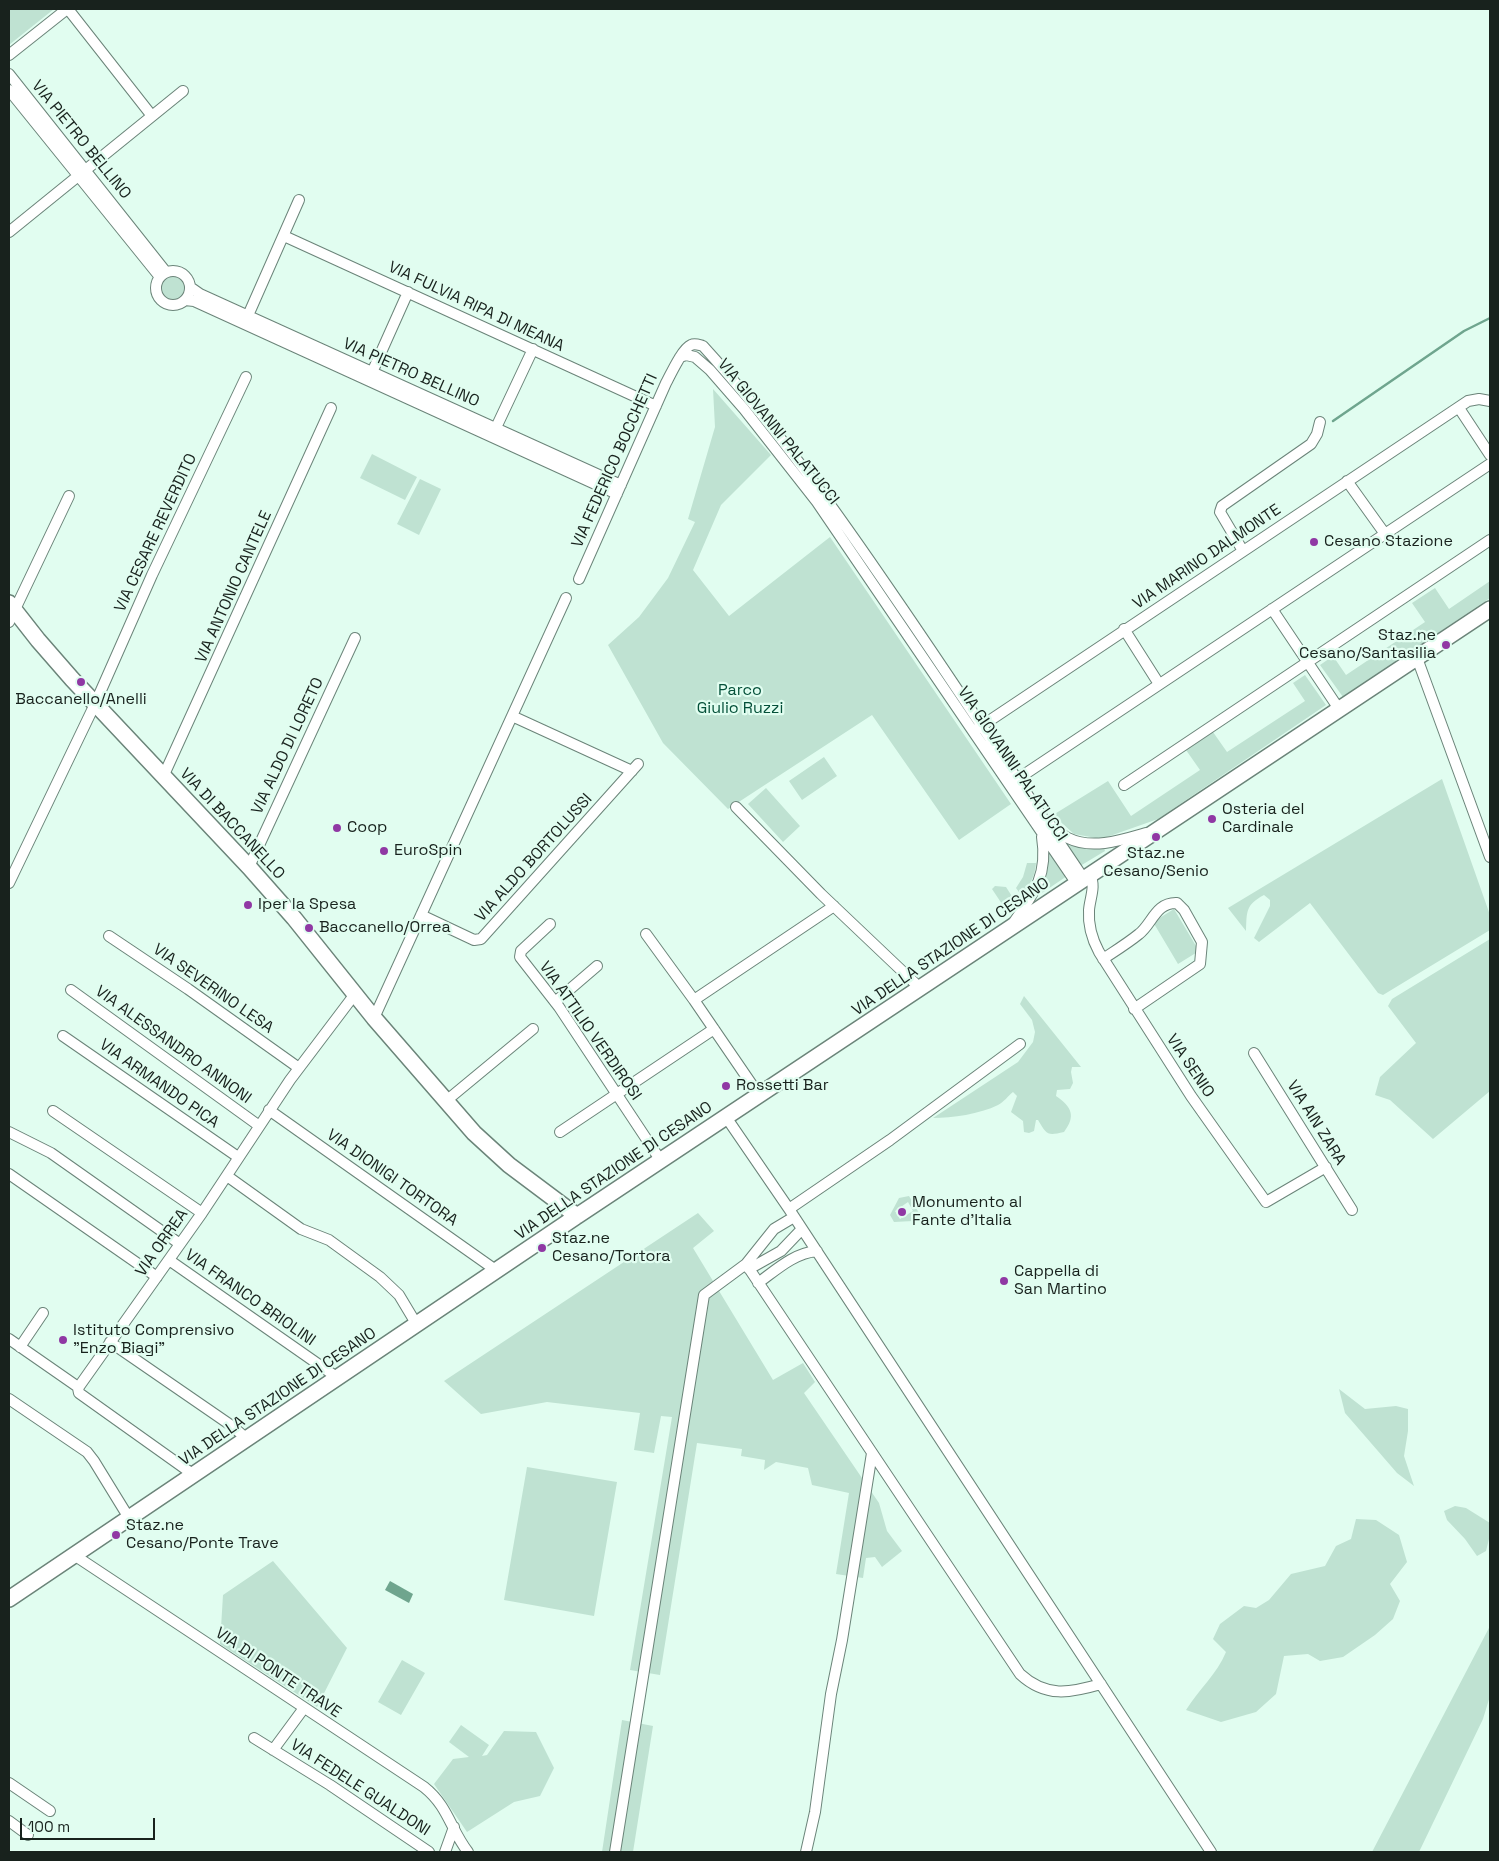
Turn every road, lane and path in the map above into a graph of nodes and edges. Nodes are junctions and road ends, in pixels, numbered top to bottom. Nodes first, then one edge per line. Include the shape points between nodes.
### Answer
1 (67, 9) edge
2 (9, 54) edge
3 (9, 74) edge
4 (9, 90) edge
5 (183, 91) dead end
6 (152, 116) junction
7 (82, 173) junction
8 (300, 200) dead end
9 (9, 230) edge
10 (284, 236) junction
11 (163, 275) junction
12 (190, 286) junction
13 (408, 292) junction
14 (185, 300) junction
15 (246, 320) junction
16 (533, 350) junction
17 (680, 357) junction
18 (370, 376) junction
19 (246, 377) dead end
20 (1490, 401) edge
21 (656, 406) junction
22 (331, 408) dead end
23 (1459, 408) junction
24 (1320, 422) dead end
25 (494, 433) junction
26 (1490, 455) edge
27 (1490, 464) edge
28 (1347, 481) junction
29 (619, 489) junction
30 (69, 496) dead end
31 (1385, 534) junction
32 (1490, 540) edge
33 (1243, 551) junction
34 (579, 579) dead end
35 (566, 598) dead end
36 (1272, 609) junction
37 (1490, 609) edge
38 (11, 612) edge
39 (1124, 629) junction
40 (355, 638) dead end
41 (1417, 658) junction
42 (1307, 662) junction
43 (1158, 684) junction
44 (94, 704) junction
45 (1339, 709) junction
46 (512, 716) junction
47 (982, 726) junction
48 (972, 732) junction
49 (163, 777) junction
50 (1018, 779) junction
51 (1124, 785) dead end
52 (1008, 786) junction
53 (736, 807) dead end
54 (1046, 823) junction
55 (1159, 830) junction
56 (1041, 833) junction
57 (1490, 857) edge
58 (248, 866) junction
59 (1084, 880) junction
60 (9, 884) edge
61 (834, 906) junction
62 (421, 915) junction
63 (550, 924) dead end
64 (1009, 929) junction
65 (646, 934) dead end
66 (109, 936) dead end
67 (1103, 959) junction
68 (597, 966) dead end
69 (920, 988) junction
70 (71, 990) dead end
71 (355, 994) junction
72 (694, 1000) junction
73 (555, 1002) junction
74 (1134, 1009) junction
75 (374, 1018) junction
76 (533, 1029) dead end
77 (714, 1029) junction
78 (63, 1036) dead end
79 (1020, 1044) dead end
80 (1254, 1053) dead end
81 (299, 1068) junction
82 (618, 1094) junction
83 (759, 1096) junction
84 (446, 1101) junction
85 (269, 1110) junction
86 (53, 1111) dead end
87 (726, 1117) junction
88 (258, 1126) junction
89 (9, 1132) edge
90 (560, 1132) dead end
91 (238, 1157) junction
92 (661, 1160) junction
93 (1326, 1167) junction
94 (9, 1174) edge
95 (227, 1176) junction
96 (1352, 1210) dead end
97 (792, 1212) junction
98 (202, 1213) junction
99 (577, 1216) junction
100 (802, 1229) junction
101 (180, 1244) junction
102 (817, 1251) junction
103 (169, 1260) junction
104 (747, 1267) junction
105 (497, 1271) junction
106 (157, 1277) junction
107 (758, 1283) junction
108 (43, 1313) dead end
109 (416, 1325) junction
110 (9, 1339) edge
111 (110, 1342) junction
112 (20, 1347) junction
113 (338, 1378) junction
114 (78, 1387) junction
115 (9, 1399) edge
116 (247, 1439) junction
117 (872, 1453) junction
118 (194, 1475) junction
119 (129, 1518) junction
120 (74, 1555) junction
121 (9, 1599) edge
122 (1101, 1684) junction
123 (304, 1708) junction
124 (254, 1738) dead end
125 (274, 1750) junction
126 (9, 1783) edge
127 (50, 1811) dead end
128 (9, 1821) edge
129 (454, 1827) junction
130 (28, 1835) dead end
131 (429, 1852) edge
132 (445, 1852) edge
133 (468, 1852) edge
134 (615, 1852) edge
135 (806, 1852) edge
136 (1211, 1852) edge

1 - 2 street
1 - 6 street
3 - 7 street, VIA PIETRO BELLINO
4 - 7 street, VIA PIETRO BELLINO
5 - 6 street
6 - 7 street
7 - 9 street
7 - 11 street, VIA PIETRO BELLINO
8 - 10 street
10 - 13 street, VIA FULVIA RIPA DI MEANA
10 - 15 street
11 - 12 street via 175,271 181,273
11 - 14 street via 157,283 161,299 171,304
12 - 14 street
12 - 15 street, VIA PIETRO BELLINO
13 - 16 street, VIA FULVIA RIPA DI MEANA
13 - 18 street
14 - 15 street, VIA PIETRO BELLINO
15 - 18 street, VIA PIETRO BELLINO
16 - 21 street, VIA FULVIA RIPA DI MEANA
16 - 25 street
17 - 21 street, VIA FEDERICO BOCCHETTI
17 - 47 street, VIA GIOVANNI PALATUCCI via 689,346 703,346 760,410 856,539
17 - 48 street, VIA GIOVANNI PALATUCCI via 695,357 710,370 817,502
18 - 25 street, VIA PIETRO BELLINO
19 - 44 street, VIA CESARE REVERDITO
20 - 23 street, VIA MARINO DALMONTE via 1473,400
21 - 29 street, VIA FEDERICO BOCCHETTI
22 - 49 street, VIA ANTONIO CANTELE
23 - 26 street
23 - 28 street, VIA MARINO DALMONTE
24 - 33 street via 1311,444 1222,506 1220,512
25 - 29 street, VIA PIETRO BELLINO
27 - 31 street
28 - 31 street
28 - 33 street, VIA MARINO DALMONTE
29 - 34 street, VIA FEDERICO BOCCHETTI
30 - 38 street
31 - 36 street
32 - 42 street
33 - 39 street, VIA MARINO DALMONTE
35 - 46 street
36 - 42 street
36 - 43 street
37 - 41 street, VIA DELLA STAZIONE DI CESANO
38 - 44 street, VIA DI BACCANELLO
39 - 43 street
39 - 47 street, VIA MARINO DALMONTE
40 - 58 street, VIA ALDO DI LORETO
41 - 45 street, VIA DELLA STAZIONE DI CESANO
41 - 57 street
42 - 45 street
42 - 51 street
43 - 50 street
44 - 49 street, VIA DI BACCANELLO
44 - 60 street, VIA CESARE REVERDITO
45 - 55 street, VIA DELLA STAZIONE DI CESANO
46 - 62 street
46 - 62 street, VIA ALDO BORTOLUSSI via 635,768 481,939 474,940
47 - 48 street, VIA MARINO DALMONTE
47 - 50 street, VIA GIOVANNI PALATUCCI
48 - 52 street, VIA GIOVANNI PALATUCCI
49 - 58 street, VIA DI BACCANELLO
50 - 52 street
50 - 54 street, VIA GIOVANNI PALATUCCI
52 - 56 street, VIA GIOVANNI PALATUCCI
53 - 61 street
54 - 55 street via 1068,838 1092,843 1111,842
54 - 59 street, VIA GIOVANNI PALATUCCI
55 - 59 street, VIA DELLA STAZIONE DI CESANO
56 - 59 street, VIA GIOVANNI PALATUCCI
56 - 64 street via 1044,853 1041,876 1030,900
58 - 71 street, VIA DI BACCANELLO
59 - 64 street, VIA DELLA STAZIONE DI CESANO
59 - 67 street, VIA SENIO via 1094,885 1089,912 1091,933
61 - 69 street
61 - 72 street
62 - 75 street
63 - 73 street, VIA ATTILIO VERDIROSI via 519,956
64 - 69 street, VIA DELLA STAZIONE DI CESANO
65 - 72 street
66 - 81 street, VIA SEVERINO LESA
67 - 74 street, VIA SENIO
67 - 74 street via 1141,933 1150,919 1170,902 1177,903 1184,910 1202,942 1200,964
68 - 73 street
69 - 83 street, VIA DELLA STAZIONE DI CESANO
70 - 88 street, VIA ALESSANDRO ANNONI
71 - 75 street, VIA DI BACCANELLO
71 - 81 street, VIA ORREA
72 - 77 street
73 - 82 street, VIA ATTILIO VERDIROSI
74 - 93 street, VIA SENIO via 1266,1202
75 - 84 street, VIA DI BACCANELLO
76 - 84 street
77 - 82 street
77 - 83 street
78 - 91 street, VIA ARMANDO PICA
79 - 97 street
80 - 93 street, VIA AIN ZARA
81 - 85 street, VIA ORREA
82 - 90 street
82 - 92 street, VIA ATTILIO VERDIROSI
83 - 87 street, VIA DELLA STAZIONE DI CESANO
84 - 99 street, VIA DI BACCANELLO via 495,1154
85 - 88 street, VIA ORREA
85 - 105 street, VIA DIONIGI TORTORA
86 - 98 street
87 - 92 street, VIA DELLA STAZIONE DI CESANO
87 - 97 street
88 - 91 street, VIA ORREA
89 - 101 street via 50,1153
91 - 95 street, VIA ORREA
92 - 99 street, VIA DELLA STAZIONE DI CESANO
93 - 96 street, VIA AIN ZARA
94 - 106 street
95 - 98 street, VIA ORREA
95 - 109 street via 301,1229 329,1240 380,1277 399,1295
97 - 100 street
97 - 104 street via 774,1228
98 - 101 street, VIA ORREA
99 - 105 street, VIA DELLA STAZIONE DI CESANO
100 - 102 street
100 - 104 street via 781,1251
101 - 103 street, VIA ORREA
102 - 107 street via 793,1258
102 - 122 street
103 - 106 street, VIA ORREA
103 - 113 street, VIA FRANCO BRIOLINI
104 - 107 street
104 - 134 street via 704,1295
105 - 109 street, VIA DELLA STAZIONE DI CESANO
106 - 111 street, VIA ORREA
107 - 117 street
108 - 112 street
109 - 113 street, VIA DELLA STAZIONE DI CESANO
110 - 112 street
111 - 114 street, VIA ORREA
111 - 116 street
112 - 114 street
113 - 116 street, VIA DELLA STAZIONE DI CESANO
114 - 118 street via 79,1393
115 - 119 street via 87,1452
116 - 118 street, VIA DELLA STAZIONE DI CESANO
117 - 122 street via 1020,1674 1037,1686 1055,1692
117 - 135 street
118 - 119 street, VIA DELLA STAZIONE DI CESANO
119 - 120 street, VIA DELLA STAZIONE DI CESANO
120 - 121 street, VIA DELLA STAZIONE DI CESANO
120 - 123 street, VIA DI PONTE TRAVE
122 - 136 street
123 - 125 street, VIA FEDELE GUALDONI
123 - 129 street, VIA DI PONTE TRAVE via 424,1787 441,1803
124 - 125 street, VIA FEDELE GUALDONI
125 - 131 street, VIA FEDELE GUALDONI
126 - 127 street
128 - 130 street
129 - 132 street
129 - 133 street, VIA DI PONTE TRAVE

